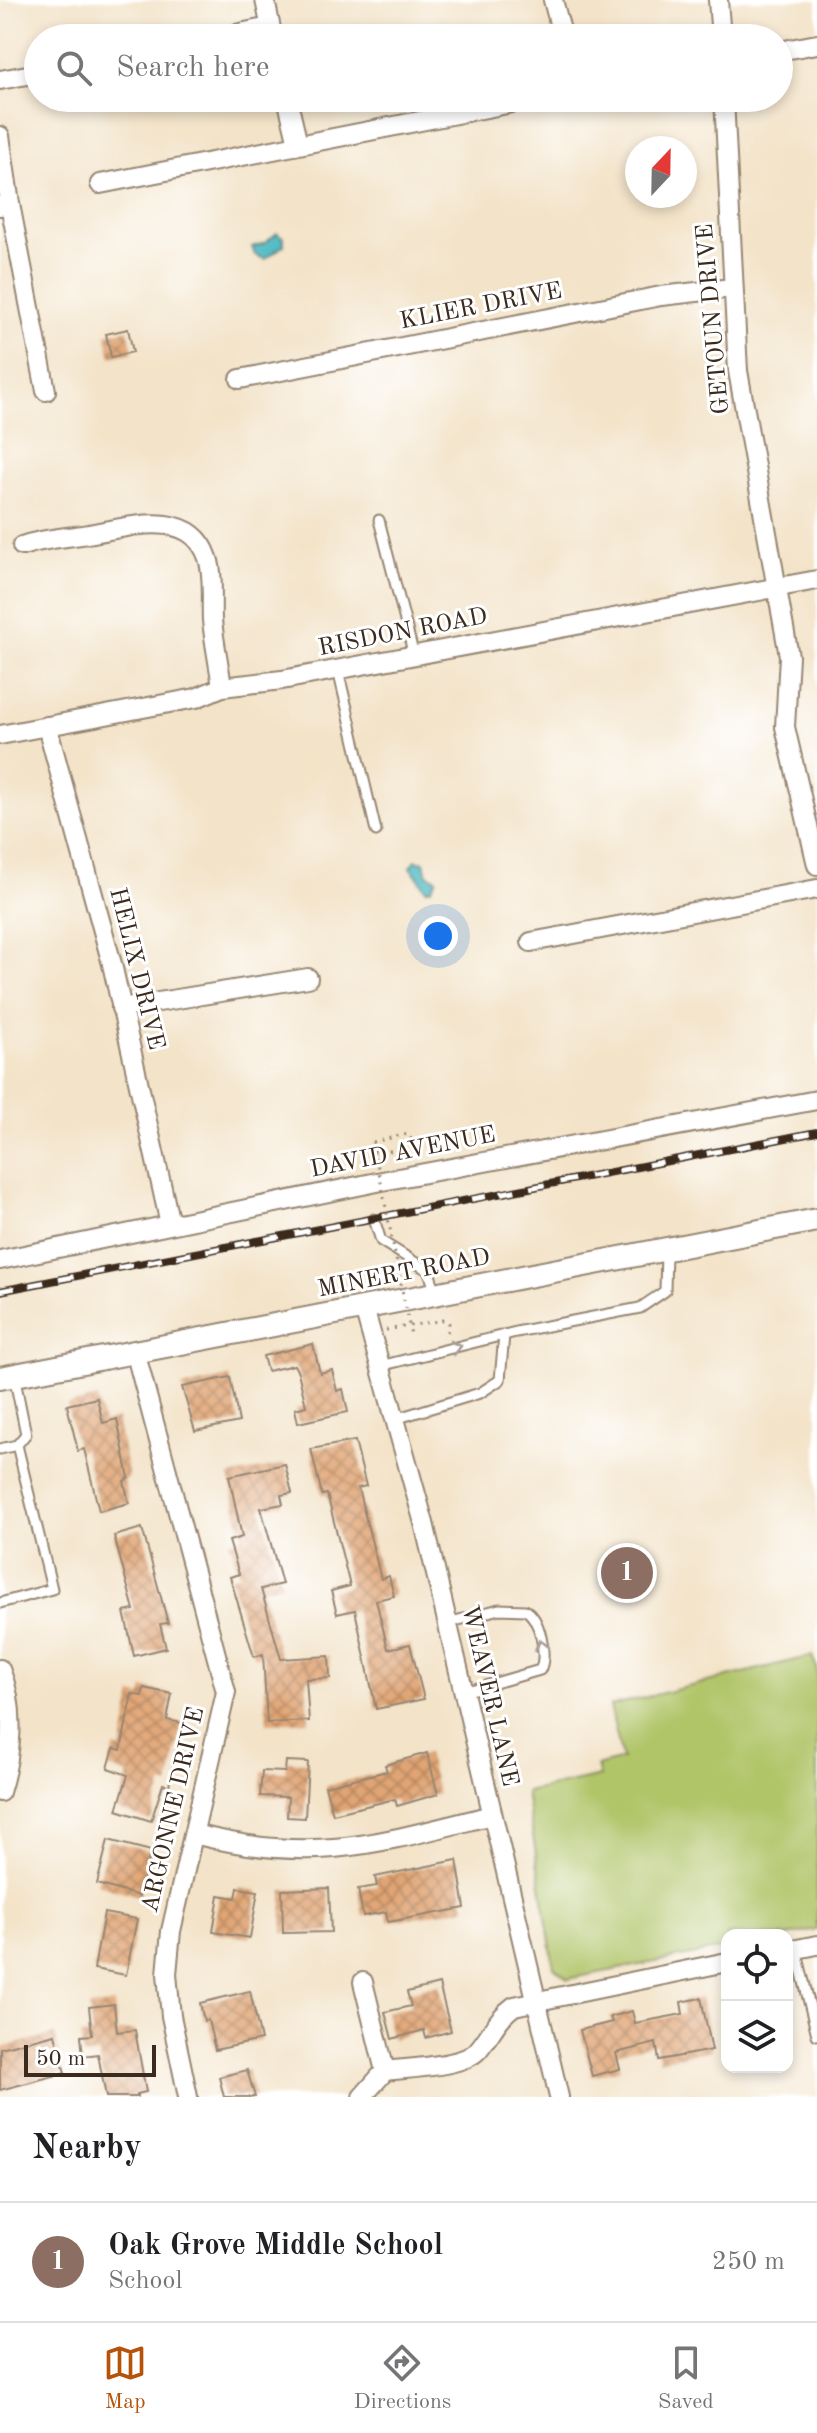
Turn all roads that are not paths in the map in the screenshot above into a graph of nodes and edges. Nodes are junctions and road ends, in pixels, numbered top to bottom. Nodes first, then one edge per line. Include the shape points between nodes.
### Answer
1 (265, 0) edge
2 (553, 0) edge
3 (718, 0) edge
4 (270, 24) edge
5 (559, 24) edge
6 (720, 24) edge
7 (817, 44) edge
8 (793, 48) edge
9 (24, 76) edge
10 (0, 80) edge
11 (290, 112) edge
12 (464, 112) edge
13 (725, 112) edge
14 (0, 136) edge
15 (298, 144) junction
16 (100, 184) dead end
17 (5, 205) edge
18 (732, 288) junction
19 (240, 379) dead end
20 (46, 391) dead end
21 (379, 520) dead end
22 (22, 546) dead end
23 (817, 580) edge
24 (776, 588) junction
25 (414, 656) junction
26 (338, 670) junction
27 (222, 687) junction
28 (47, 726) junction
29 (0, 735) edge
30 (376, 831) dead end
31 (817, 865) edge
32 (817, 889) edge
33 (531, 942) dead end
34 (308, 978) dead end
35 (121, 1008) junction
36 (817, 1100) edge
37 (374, 1219) dead end
38 (817, 1220) edge
39 (170, 1224) junction
40 (666, 1249) junction
41 (0, 1260) edge
42 (436, 1294) junction
43 (364, 1308) junction
44 (504, 1335) junction
45 (135, 1351) junction
46 (380, 1366) junction
47 (7, 1377) edge
48 (395, 1419) junction
49 (17, 1445) junction
50 (0, 1449) edge
51 (0, 1603) edge
52 (448, 1623) junction
53 (0, 1669) edge
54 (464, 1692) junction
55 (0, 1792) edge
56 (492, 1815) junction
57 (194, 1834) junction
58 (817, 1945) edge
59 (793, 1950) edge
60 (793, 1953) edge
61 (721, 1963) edge
62 (363, 1982) dead end
63 (534, 1999) junction
64 (817, 2035) edge
65 (385, 2071) junction
66 (188, 2097) edge
67 (362, 2097) edge
68 (559, 2097) edge

1 - 4 street
2 - 5 street
3 - 6 street
7 - 8 street
9 - 10 street
11 - 15 street
12 - 15 street
13 - 18 street, GETOUN DRIVE
14 - 17 street
15 - 16 street
17 - 20 street
18 - 19 street, KLIER DRIVE via 661,296
18 - 24 street, GETOUN DRIVE via 738,371
21 - 25 lane
22 - 27 street via 147,522 182,529 208,558
23 - 24 street, RISDON ROAD
24 - 25 street, RISDON ROAD
24 - 31 street, GETOUN DRIVE via 789,656 785,727
25 - 26 street, RISDON ROAD
26 - 27 street, RISDON ROAD
26 - 30 lane
27 - 28 street, RISDON ROAD via 196,698
28 - 29 street, RISDON ROAD
28 - 35 street, HELIX DRIVE
32 - 33 street
34 - 35 street
35 - 39 street, HELIX DRIVE
36 - 39 street, DAVID AVENUE
37 - 42 lane via 381,1241 429,1271
38 - 40 street, MINERT ROAD
39 - 41 street, DAVID AVENUE
40 - 42 street, MINERT ROAD
40 - 44 lane via 665,1291 640,1308
42 - 43 street, MINERT ROAD
43 - 45 street, MINERT ROAD
43 - 46 street, WEAVER LANE
46 -> 44 lane
44 - 48 lane via 500,1380 480,1393
45 - 47 street, MINERT ROAD
45 - 57 street, ARGONNE DRIVE via 226,1692
46 - 48 street, WEAVER LANE
47 - 49 lane via 26,1434
48 - 52 street, WEAVER LANE
49 - 50 lane
49 - 51 lane via 52,1589
52 - 54 street, WEAVER LANE
54 -> 52 lane via 540,1670 544,1657 535,1620 525,1610 499,1609
53 - 55 street via 10,1711 7,1768
54 - 56 street, WEAVER LANE
56 - 57 street via 317,1852 270,1850
56 - 63 street, WEAVER LANE
57 - 66 street, ARGONNE DRIVE via 171,1931 167,1974
58 - 59 street
60 - 64 lane
61 - 63 street
62 - 65 street
63 - 65 street via 501,2015 476,2053 442,2064
63 - 68 street, WEAVER LANE
65 - 67 street

